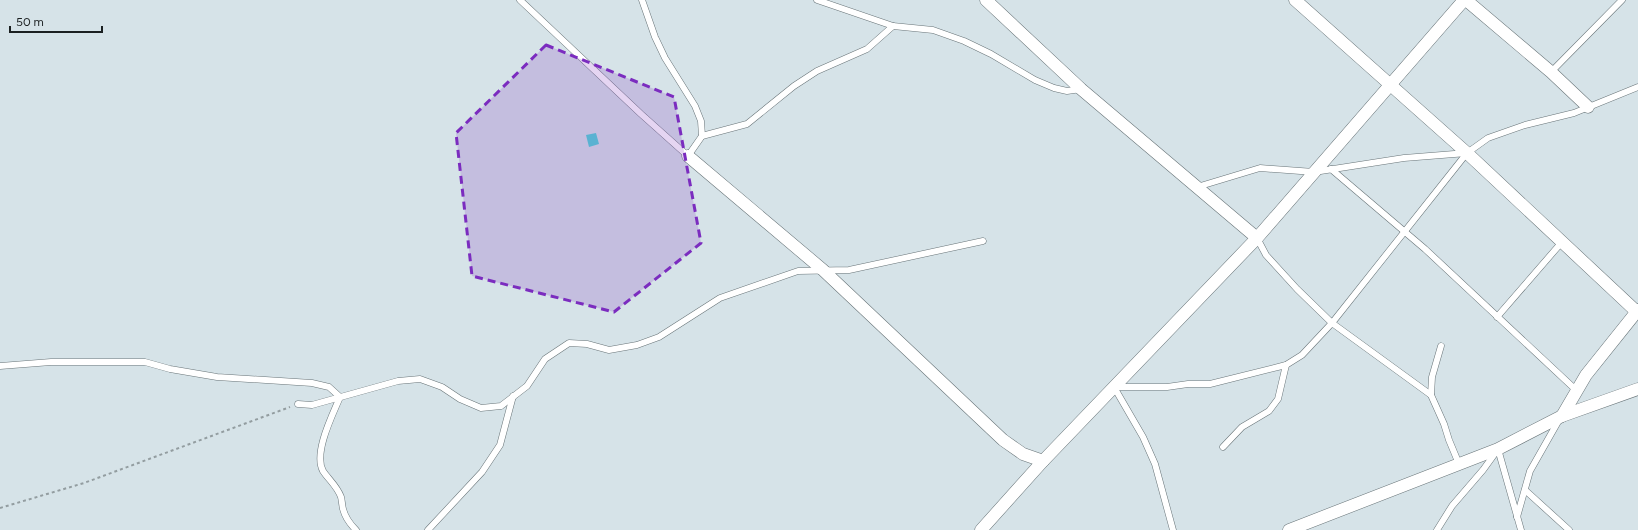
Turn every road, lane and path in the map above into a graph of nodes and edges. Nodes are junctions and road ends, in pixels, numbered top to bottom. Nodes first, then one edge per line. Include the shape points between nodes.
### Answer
1 (520, 0) edge
2 (642, 0) edge
3 (817, 0) edge
4 (986, 0) edge
5 (1295, 0) edge
6 (1465, 0) edge
7 (1622, 0) edge
8 (893, 26) junction
9 (1551, 72) junction
10 (1391, 84) junction
11 (1638, 87) edge
12 (1081, 89) junction
13 (1588, 108) junction
14 (702, 136) junction
15 (1467, 153) junction
16 (688, 156) junction
17 (1331, 169) junction
18 (1314, 172) junction
19 (1197, 187) junction
20 (1404, 232) junction
21 (1258, 238) junction
22 (983, 241) dead end
23 (1562, 242) junction
24 (823, 270) junction
25 (1637, 312) edge
26 (1497, 317) junction
27 (1332, 323) junction
28 (1441, 346) dead end
29 (1286, 365) junction
30 (0, 366) edge
31 (1114, 387) junction
32 (1638, 389) edge
33 (1576, 390) junction
34 (1431, 395) junction
35 (513, 396) junction
36 (340, 397) junction
37 (298, 404) joint
38 (1562, 416) junction
39 (1223, 447) dead end
40 (1498, 449) junction
41 (1043, 461) junction
42 (1459, 464) junction
43 (1525, 490) junction
44 (0, 508) edge
45 (1517, 517) junction
46 (356, 530) edge
47 (428, 530) edge
48 (981, 530) edge
49 (1173, 530) edge
50 (1289, 530) edge
51 (1437, 530) edge
52 (1521, 530) edge
53 (1569, 530) edge

1 - 16 lane
2 - 14 lane via 665,58 695,106 701,121
3 - 8 lane
4 - 12 street
5 - 10 street
6 - 9 street
6 - 10 street
7 - 9 lane
8 - 12 lane via 933,30 964,41 1054,88 1067,91
8 - 14 lane via 868,49 817,70 747,124
9 - 13 street
10 - 15 street
10 - 18 street
11 - 13 lane
12 - 19 street
13 - 15 lane via 1525,124 1488,138
14 - 16 lane
15 - 17 lane via 1404,158
15 - 20 lane
15 - 23 street
16 - 24 street
17 - 18 lane
17 - 20 lane
18 - 19 lane via 1260,168
18 - 21 street
19 - 21 street
20 - 26 lane
20 - 27 lane
21 - 27 lane via 1266,255
21 - 31 street
22 - 24 lane via 850,270
23 - 25 street
23 - 26 lane
24 - 35 lane via 798,271 720,298 659,337 637,345 609,350 587,344 568,343 545,359 526,386
24 - 41 street via 1003,440 1023,454
25 - 33 street
26 - 33 lane
27 - 29 lane via 1302,355
27 - 34 lane
28 - 34 lane via 1432,377
29 - 31 lane via 1210,384
29 - 39 lane via 1278,399 1269,411 1242,427
30 - 36 lane via 51,362 145,362 217,377 329,387
31 - 41 street
31 - 49 lane via 1143,437 1155,464
32 - 38 street
33 - 38 street
34 - 42 lane
35 - 36 lane via 500,406 481,408 460,399 442,387 420,379 398,381
35 - 47 lane via 500,445 482,472
36 - 37 lane via 312,405
36 - 46 lane via 324,434 321,454 323,470 334,483 341,496 348,522
37 - 44 path via 84,483
38 - 40 street
38 - 43 lane via 1530,471
40 - 42 street
40 - 45 lane
40 - 51 lane via 1452,506
41 - 48 street
42 - 50 street
43 - 45 lane
43 - 53 lane
45 - 52 lane

